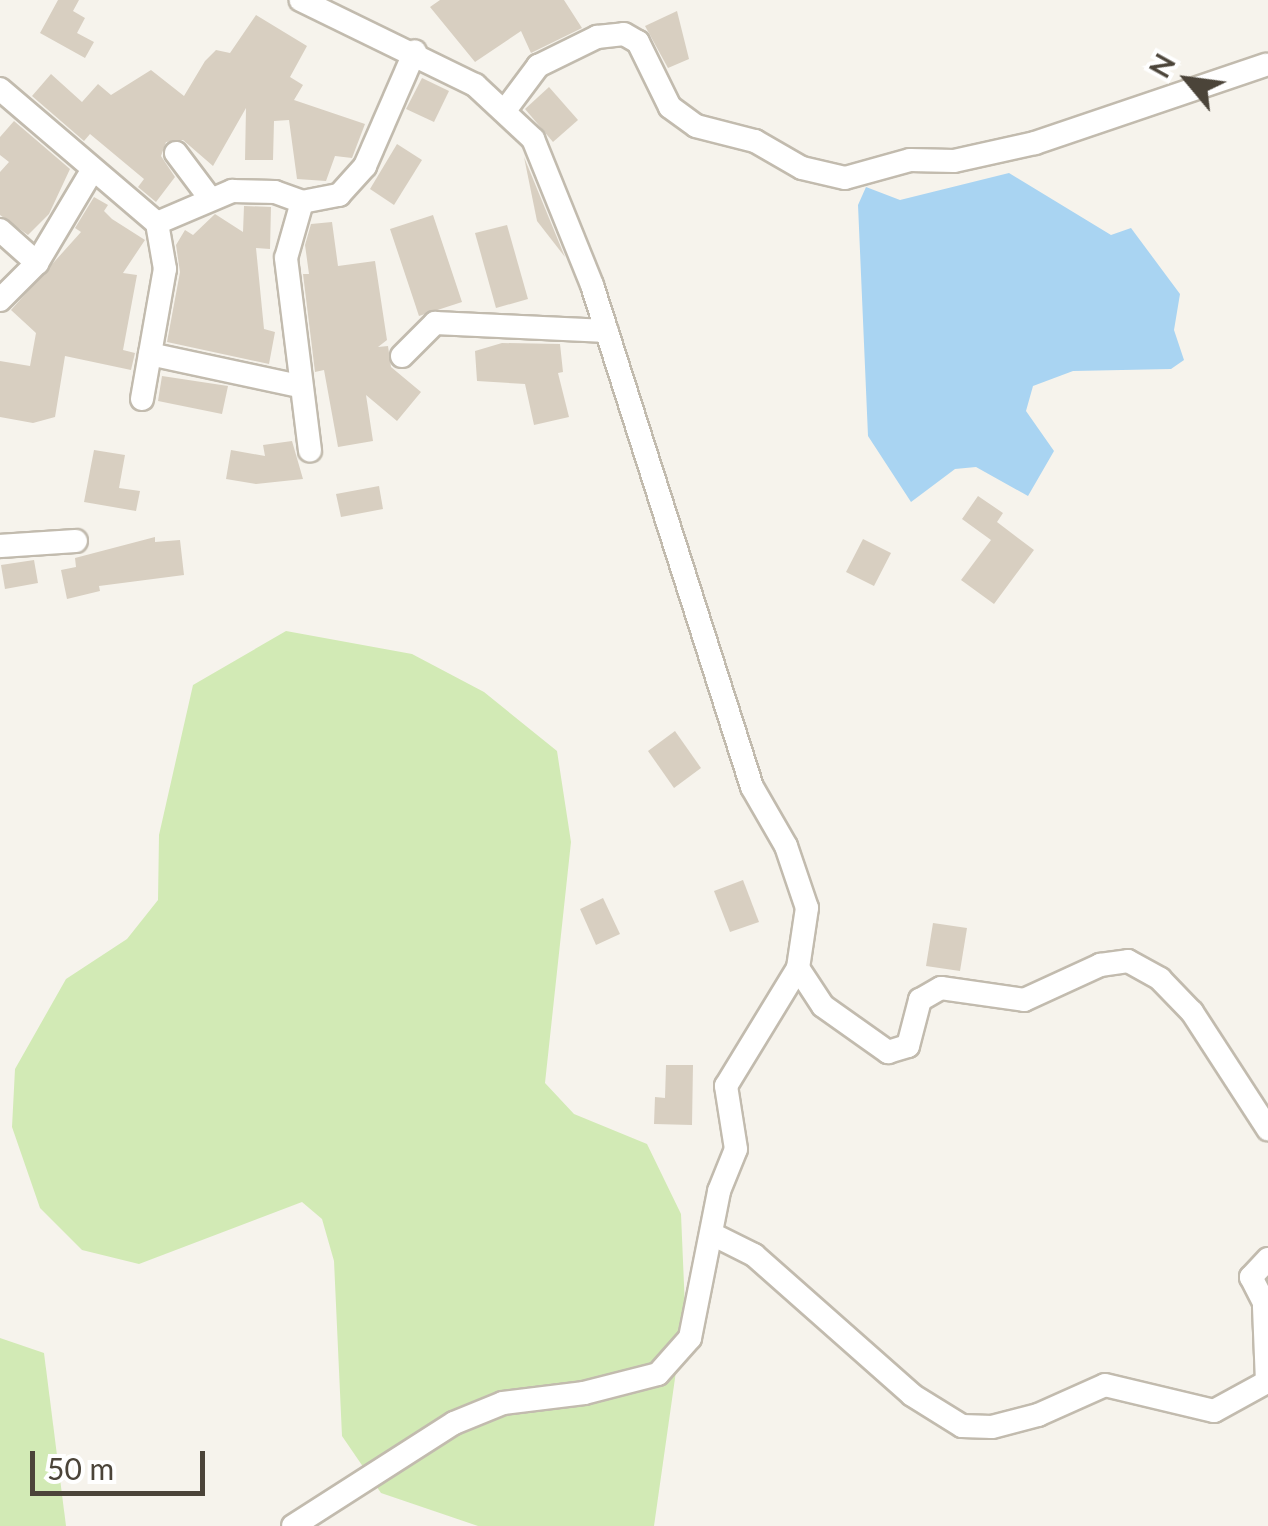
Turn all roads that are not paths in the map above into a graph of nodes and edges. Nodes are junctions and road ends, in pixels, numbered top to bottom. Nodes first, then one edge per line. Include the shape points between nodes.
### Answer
1 (301, 0) edge
2 (364, 0) edge
3 (352, 23) junction
4 (415, 50) junction
5 (1266, 65) edge
6 (0, 88) edge
7 (506, 108) junction
8 (176, 153) dead end
9 (93, 169) junction
10 (209, 197) junction
11 (302, 202) junction
12 (157, 224) junction
13 (0, 230) edge
14 (36, 263) junction
15 (0, 300) edge
16 (607, 332) junction
17 (150, 354) junction
18 (402, 356) dead end
19 (299, 386) junction
20 (142, 400) dead end
21 (310, 451) dead end
22 (76, 541) dead end
23 (0, 546) edge
24 (798, 968) junction
25 (1268, 1129) edge
26 (714, 1235) junction
27 (1268, 1258) edge
28 (1266, 1308) edge
29 (293, 1526) edge

1 - 3 street
2 - 3 street
3 - 4 street
4 - 7 street
4 - 11 street via 353,183 339,195
5 - 7 street via 1035,143 954,161 910,160 845,178 802,168 755,141 696,126 670,106 638,42 624,34 597,37 538,66
6 - 9 street
7 - 16 street via 544,162
8 - 10 street
9 - 12 street
9 - 14 street
10 - 11 street via 249,190
10 - 12 street
11 - 19 street via 286,258
12 - 17 street via 165,269
13 - 14 street
14 - 15 street
16 - 18 street via 435,323
16 - 24 street via 752,787 786,846 807,908
17 - 19 street
17 - 20 street
19 - 21 street
22 - 23 street
24 - 25 street via 823,1006 888,1052 908,1046 920,1000 941,988 1024,1000 1100,965 1128,961 1160,978 1192,1012
24 - 26 street via 726,1086 736,1149 719,1191
26 - 28 street via 754,1256 912,1395 962,1426 1038,1416 1105,1385 1214,1411 1268,1382
26 - 29 street via 690,1338 658,1374 486,1410
27 - 28 street via 1251,1278

